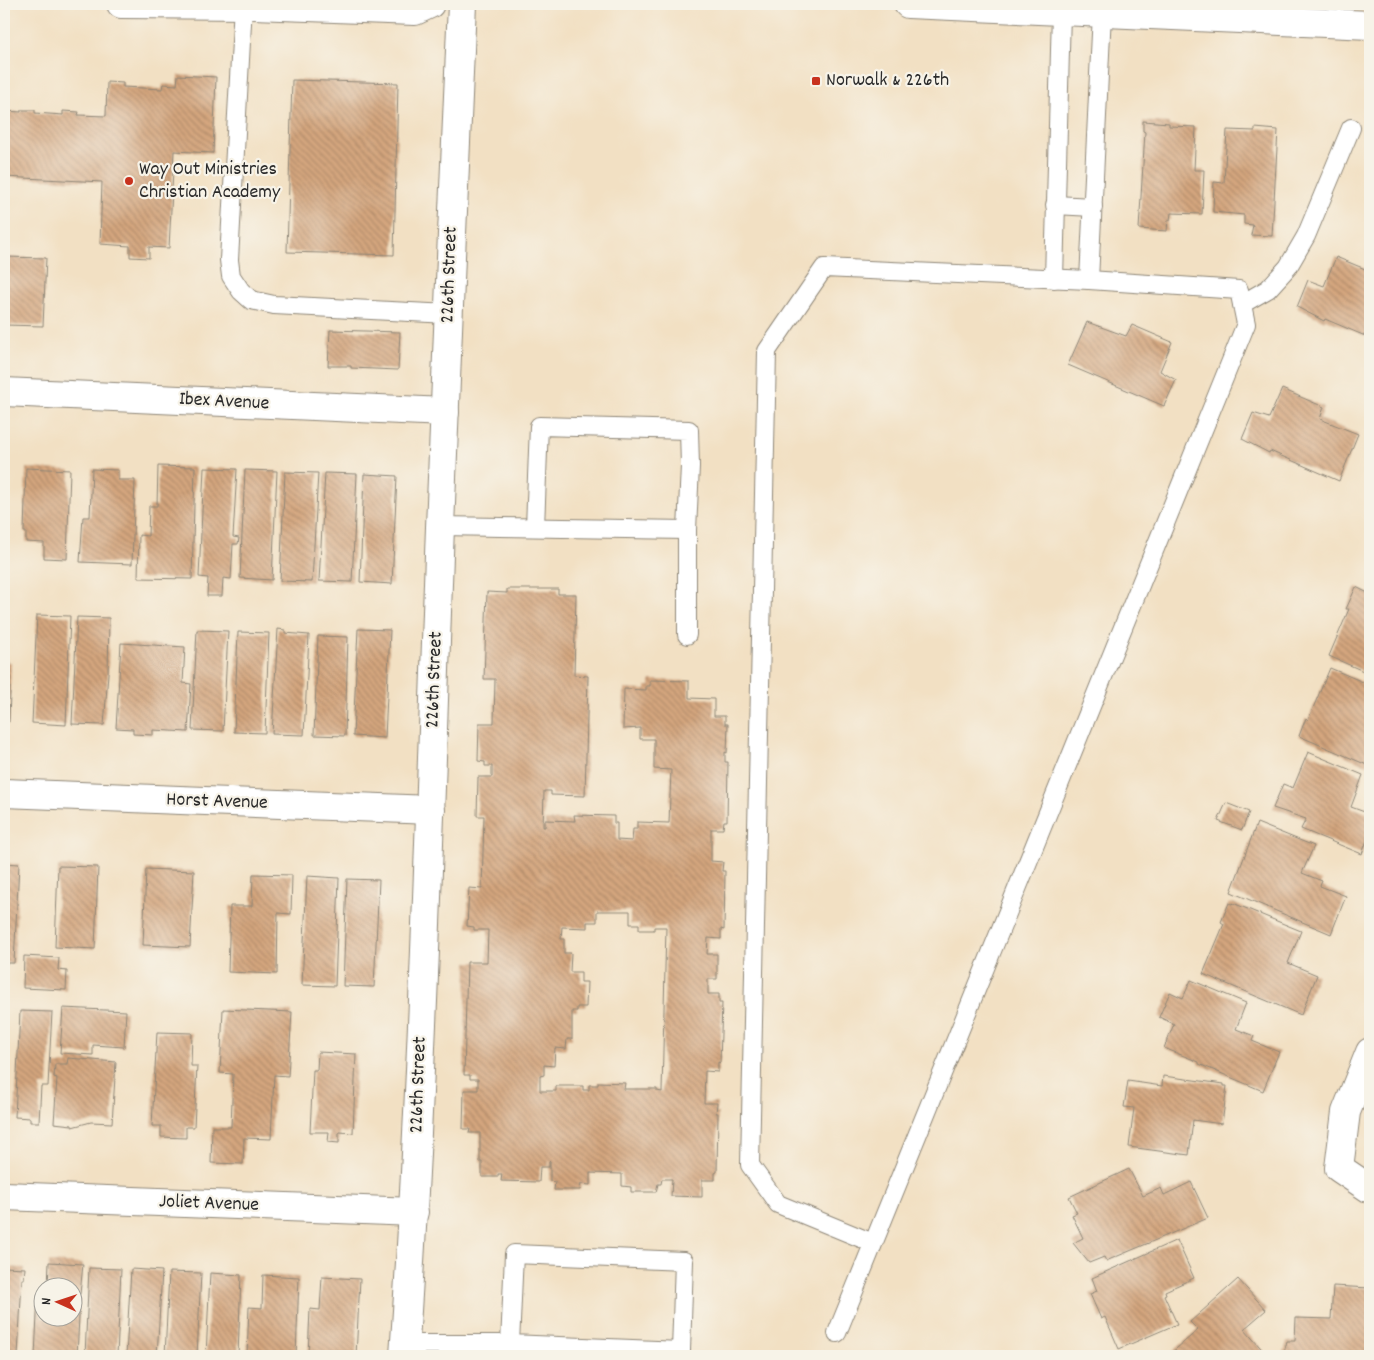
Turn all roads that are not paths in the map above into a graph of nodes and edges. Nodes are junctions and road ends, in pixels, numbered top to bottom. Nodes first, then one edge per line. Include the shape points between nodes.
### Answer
1 (121, 4) edge
2 (243, 4) edge
3 (430, 4) edge
4 (462, 4) edge
5 (908, 4) edge
6 (1061, 12) junction
7 (1102, 13) junction
8 (1370, 25) edge
9 (1350, 128) dead end
10 (1055, 205) junction
11 (1093, 207) junction
12 (1054, 279) junction
13 (1090, 280) junction
14 (1242, 304) junction
15 (449, 314) junction
16 (4, 392) edge
17 (445, 412) junction
18 (440, 526) junction
19 (534, 527) junction
20 (687, 530) junction
21 (687, 635) dead end
22 (4, 793) edge
23 (431, 810) junction
24 (1370, 1052) edge
25 (1370, 1189) edge
26 (4, 1196) edge
27 (414, 1212) junction
28 (873, 1243) junction
29 (837, 1333) dead end
30 (510, 1344) junction
31 (405, 1350) edge

1 - 2 street
2 - 3 street via 415,11
2 - 15 lane via 229,260 231,276 251,300 274,305
4 - 15 street, 226th Street
5 - 6 street
6 - 7 street
6 - 10 lane
7 - 8 street
7 - 11 lane
9 - 14 lane via 1306,236 1288,267 1268,289
10 - 11 lane
10 - 12 lane
11 - 13 lane
12 - 13 lane
12 - 28 lane via 824,268 767,351 750,1165 778,1204
13 - 14 lane via 1239,290
14 - 28 lane via 1246,324
15 - 17 street, 226th Street
16 - 17 street, Ibex Avenue
17 - 18 street, 226th Street
18 - 19 lane
18 - 23 street, 226th Street
19 - 20 lane
19 - 20 lane via 539,426 689,430
20 - 21 lane
22 - 23 street, Horst Avenue
23 - 27 street, 226th Street
24 - 25 street via 1346,1112 1339,1168
26 - 27 street, Joliet Avenue
27 - 31 street, 226th Street
28 - 29 lane
30 - 30 lane via 681,1351 684,1261 514,1254
30 - 31 lane

